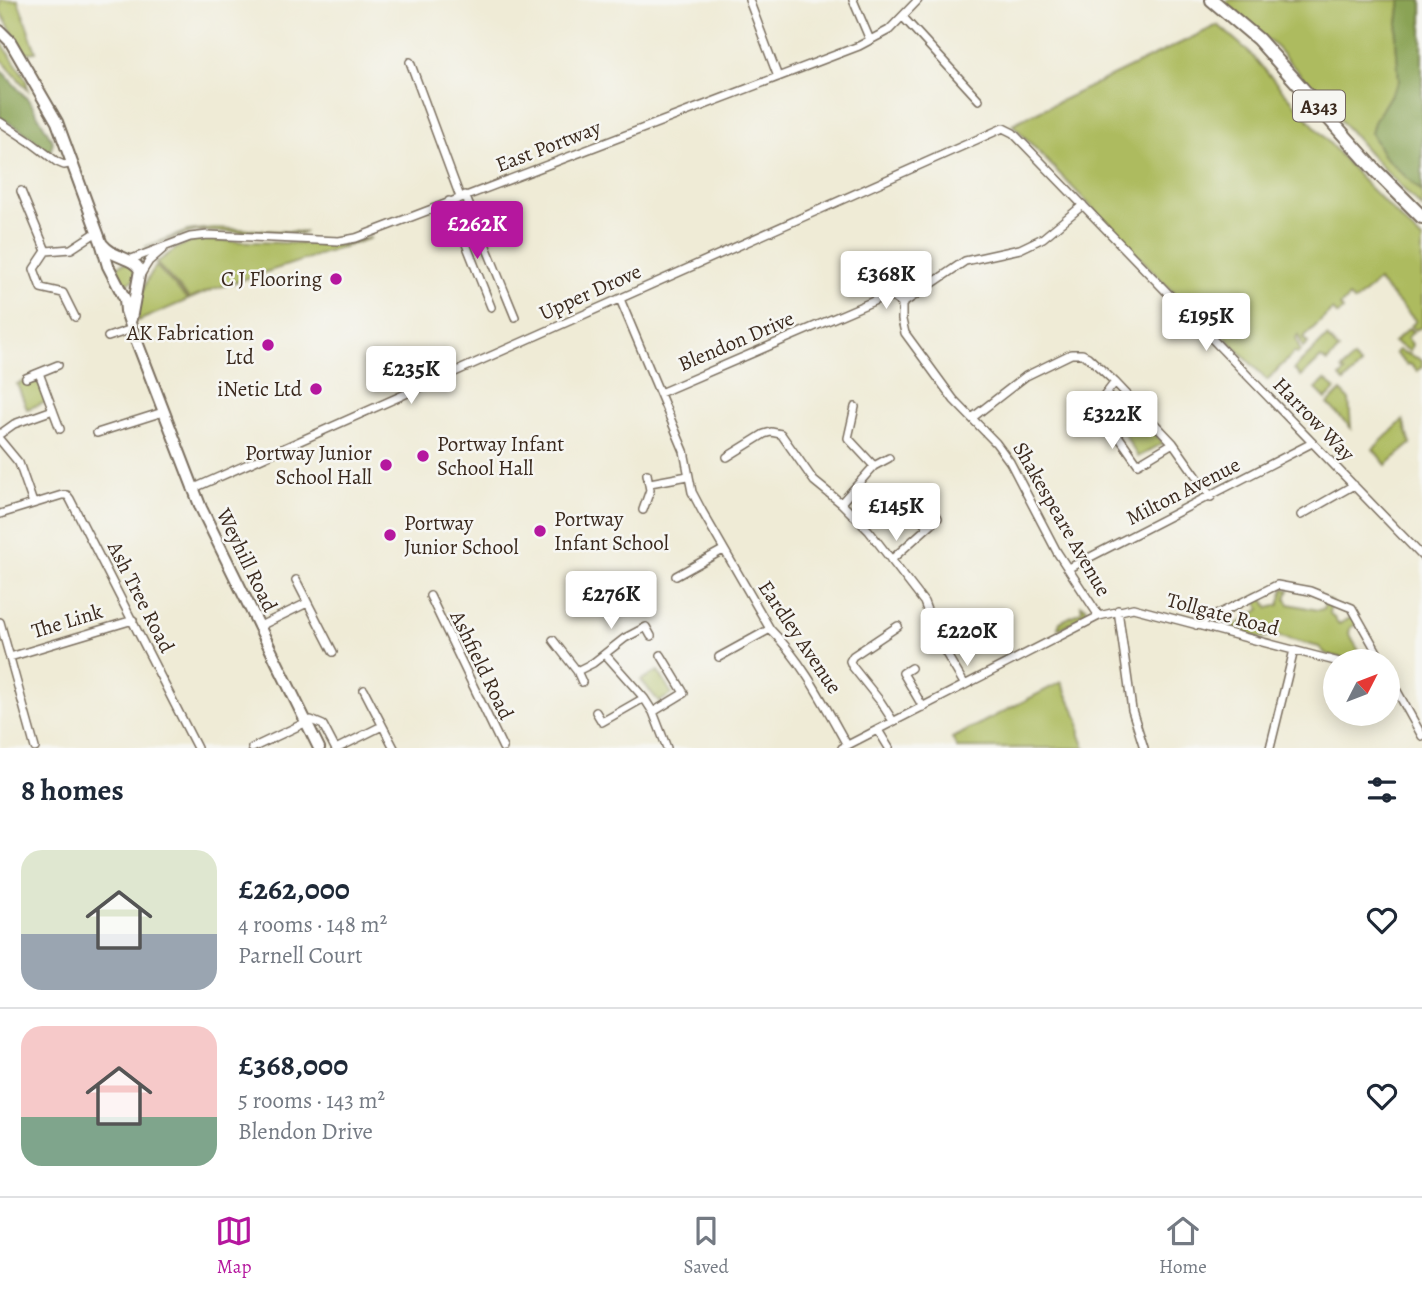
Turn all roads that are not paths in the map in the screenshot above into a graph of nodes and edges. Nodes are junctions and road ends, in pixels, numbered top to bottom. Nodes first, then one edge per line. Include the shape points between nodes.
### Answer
1 (749, 0) edge
2 (853, 0) edge
3 (918, 0) edge
4 (1212, 0) edge
5 (903, 17) junction
6 (0, 19) edge
7 (0, 31) edge
8 (870, 40) junction
9 (10, 41) junction
10 (410, 62) dead end
11 (778, 77) junction
12 (979, 100) dead end
13 (0, 122) edge
14 (1003, 128) joint
15 (73, 163) junction
16 (21, 191) dead end
17 (463, 196) junction
18 (449, 201) junction
19 (1083, 205) junction
20 (1422, 217) edge
21 (99, 237) junction
22 (167, 245) junction
23 (46, 251) junction
24 (126, 260) junction
25 (112, 274) junction
26 (140, 278) junction
27 (118, 285) junction
28 (620, 299) junction
29 (902, 304) junction
30 (491, 307) dead end
31 (75, 317) dead end
32 (515, 317) dead end
33 (131, 325) junction
34 (108, 337) dead end
35 (58, 365) dead end
36 (39, 373) junction
37 (26, 378) dead end
38 (1115, 382) junction
39 (660, 393) junction
40 (855, 407) dead end
41 (53, 410) junction
42 (163, 412) junction
43 (972, 418) junction
44 (60, 429) dead end
45 (97, 433) dead end
46 (0, 434) edge
47 (0, 440) edge
48 (1172, 443) junction
49 (1312, 443) junction
50 (727, 457) dead end
51 (889, 458) dead end
52 (874, 466) junction
53 (647, 474) dead end
54 (688, 476) junction
55 (650, 483) junction
56 (1354, 485) junction
57 (192, 489) junction
58 (1211, 497) junction
59 (902, 498) dead end
60 (33, 503) junction
61 (841, 503) junction
62 (643, 510) dead end
63 (0, 514) edge
64 (1301, 515) dead end
65 (938, 518) dead end
66 (928, 527) junction
67 (723, 550) junction
68 (1422, 556) edge
69 (891, 560) junction
70 (1069, 568) junction
71 (676, 576) dead end
72 (296, 580) dead end
73 (430, 596) dead end
74 (307, 603) junction
75 (1118, 610) junction
76 (1215, 614) junction
77 (1099, 616) junction
78 (133, 620) junction
79 (0, 622) edge
80 (1196, 625) junction
81 (898, 626) dead end
82 (258, 627) junction
83 (770, 629) junction
84 (1214, 629) junction
85 (652, 636) dead end
86 (553, 640) dead end
87 (1375, 649) edge
88 (1294, 650) junction
89 (333, 652) dead end
90 (605, 654) junction
91 (661, 655) dead end
92 (10, 657) junction
93 (719, 657) dead end
94 (1323, 658) edge
95 (911, 668) dead end
96 (577, 671) junction
97 (582, 682) dead end
98 (965, 685) junction
99 (364, 690) dead end
100 (1400, 696) edge
101 (644, 698) junction
102 (923, 707) junction
103 (596, 712) dead end
104 (653, 712) junction
105 (306, 721) junction
106 (893, 721) junction
107 (383, 726) junction
108 (878, 730) junction
109 (1422, 736) edge
110 (845, 747) edge
111 (35, 748) edge
112 (197, 748) edge
113 (252, 748) edge
114 (319, 748) edge
115 (336, 748) edge
116 (394, 748) edge
117 (503, 748) edge
118 (667, 748) edge
119 (888, 748) edge
120 (1144, 748) edge
121 (1270, 748) edge

1 - 11 street
2 - 8 street
3 - 5 street, East Portway
4 - 20 main road, A343 via 1258,39
5 - 8 street, East Portway
5 - 12 street
6 - 9 main road, Weyhill Road
7 - 9 main road, Weyhill Road
8 - 11 street, East Portway
9 - 15 main road, Weyhill Road via 54,117
10 - 17 street
11 - 17 street, East Portway
13 - 15 street via 57,162
14 - 19 street, Harrow Way
14 - 28 street, Upper Drove
15 - 21 main road, Weyhill Road
16 - 23 street
17 - 18 street, East Portway
17 - 32 street
18 - 22 street, East Portway via 348,240 208,235
18 - 30 street
19 - 29 street via 1043,238 1020,249 965,261
19 - 49 street, Harrow Way
21 - 23 street via 71,249
21 - 24 main road via 110,253
21 - 25 main road, Weyhill Road
22 - 24 street, East Portway
22 - 26 street via 149,261
23 - 31 street via 34,269 41,288 63,293
24 - 25 main road via 117,263
24 - 26 main road via 138,265
25 - 27 main road, Weyhill Road
26 - 27 main road via 129,288
26 - 33 main road
27 - 33 main road, Weyhill Road
28 - 39 street, Eardley Avenue
28 - 57 street, Upper Drove
29 - 39 street, Blendon Drive via 883,297
29 - 43 street, Shakespeare Avenue via 905,333
33 - 34 street
33 - 42 main road, Weyhill Road
35 - 36 street
36 - 37 street
36 - 41 street
38 - 43 street via 1077,353 1026,376
38 - 48 street
38 - 48 street via 1102,399 1119,437 1138,464
39 - 54 street, Eardley Avenue via 684,451
40 - 52 street via 848,438
41 - 44 street
41 - 46 street
42 - 45 street
42 - 57 main road, Weyhill Road
43 - 70 street, Shakespeare Avenue via 1010,462
47 - 60 street via 19,463
48 - 58 street
49 - 56 street, Harrow Way
49 - 58 street, Milton Avenue
50 - 61 street via 764,434 781,434 814,481
51 - 52 street
52 - 61 street
53 - 55 street
54 - 55 street
54 - 67 street, Eardley Avenue
55 - 62 street
56 - 64 street
56 - 68 street, Harrow Way
57 - 82 main road, Weyhill Road
58 - 70 street, Milton Avenue
59 - 66 street
60 - 63 street
60 - 78 street, Ash Tree Road via 62,495 71,499
61 - 69 street
65 - 66 street
66 - 69 street
67 - 71 street
67 - 83 street, Eardley Avenue
69 - 98 street via 923,602 938,640
70 - 77 street, Shakespeare Avenue
72 - 74 street
73 - 117 street, Ashfield Road
74 - 82 street
74 - 89 street
75 - 77 street, Tollgate Road
75 - 80 street, Tollgate Road via 1133,608
75 - 120 street via 1132,710
76 - 80 street
76 - 84 street
76 - 87 street via 1277,585 1310,591 1352,608
77 - 98 street, Tollgate Road
78 - 92 street, The Link
78 - 112 street, Ash Tree Road
79 - 92 street
80 - 84 street, Tollgate Road
81 - 106 street via 850,661
82 - 105 main road, Weyhill Road
83 - 93 street
83 - 110 street, Eardley Avenue via 811,681
84 - 88 street, Tollgate Road
85 - 90 street via 644,624
86 - 96 street
88 - 94 street, Tollgate Road
88 - 121 street
90 - 96 street
90 - 101 street
91 - 104 street via 684,693
92 - 111 street
95 - 102 street via 903,673
96 - 97 street
98 - 102 street, Tollgate Road
99 - 107 street
100 - 109 street
101 - 103 street via 599,724
101 - 104 street
102 - 106 street, Tollgate Road
104 - 118 street
105 - 113 street
105 - 114 main road, Weyhill Road
105 - 115 street, Weyhill Road via 323,725
106 - 108 street, Tollgate Road
107 - 115 street
107 - 116 street
108 - 110 street, Tollgate Road
108 - 119 street

